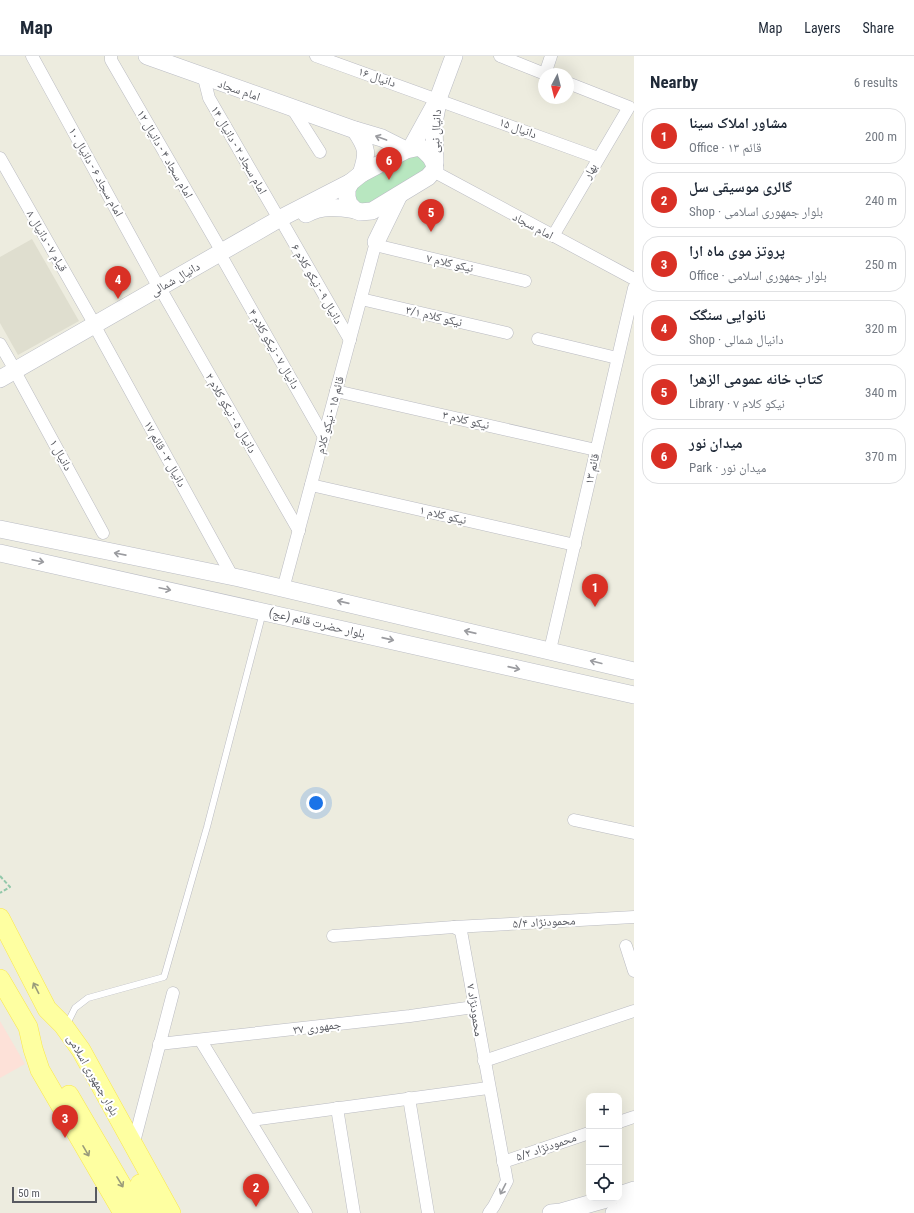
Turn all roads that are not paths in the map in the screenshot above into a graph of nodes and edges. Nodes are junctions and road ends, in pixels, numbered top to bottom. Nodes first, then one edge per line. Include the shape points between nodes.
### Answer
1 (32, 56) edge
2 (111, 56) edge
3 (147, 56) edge
4 (316, 56) edge
5 (454, 56) edge
6 (500, 56) edge
7 (551, 56) edge
8 (547, 68) edge
9 (538, 71) edge
10 (204, 78) junction
11 (574, 85) edge
12 (438, 99) junction
13 (292, 108) junction
14 (354, 130) junction
15 (408, 149) junction
16 (320, 152) dead end
17 (0, 158) edge
18 (598, 158) junction
19 (434, 167) junction
20 (356, 178) junction
21 (400, 194) junction
22 (358, 211) junction
23 (282, 223) junction
24 (553, 236) junction
25 (376, 243) junction
26 (223, 257) junction
27 (634, 279) edge
28 (525, 281) dead end
29 (634, 288) edge
30 (162, 291) junction
31 (362, 299) junction
32 (97, 328) junction
33 (507, 333) dead end
34 (538, 339) dead end
35 (350, 340) junction
36 (0, 344) edge
37 (617, 358) junction
38 (17, 374) junction
39 (0, 379) edge
40 (0, 388) edge
41 (336, 391) junction
42 (324, 437) junction
43 (596, 450) junction
44 (311, 485) junction
45 (0, 529) edge
46 (299, 531) junction
47 (103, 533) dead end
48 (575, 545) junction
49 (0, 553) edge
50 (232, 576) junction
51 (283, 589) junction
52 (271, 612) junction
53 (550, 650) junction
54 (634, 671) edge
55 (634, 695) edge
56 (574, 820) dead end
57 (634, 833) edge
58 (634, 917) edge
59 (0, 918) edge
60 (454, 927) junction
61 (333, 936) dead end
62 (626, 946) dead end
63 (634, 971) edge
64 (0, 979) edge
65 (173, 993) dead end
66 (474, 1007) junction
67 (47, 1009) junction
68 (634, 1011) edge
69 (63, 1025) junction
70 (28, 1027) junction
71 (201, 1040) junction
72 (159, 1044) junction
73 (484, 1060) junction
74 (488, 1088) junction
75 (409, 1098) junction
76 (337, 1108) junction
77 (634, 1117) edge
78 (251, 1120) junction
79 (622, 1121) edge
80 (586, 1133) edge
81 (133, 1146) junction
82 (503, 1162) junction
83 (634, 1190) edge
84 (622, 1194) edge
85 (600, 1201) edge
86 (634, 1206) edge
87 (123, 1213) edge
88 (138, 1213) edge
89 (156, 1213) edge
90 (171, 1213) edge
91 (306, 1213) edge
92 (354, 1213) edge
93 (428, 1213) edge
94 (489, 1213) edge
95 (551, 1213) edge
96 (614, 1213) edge

1 - 30 street, امام سجاد ۶ - دانیال ۱۰
2 - 26 street, امام سجاد ۴ - دانیال ۱۲
3 - 10 main road, امام سجاد
4 - 12 street, دانیال ۱۶
5 - 12 main road, دانیال نبی
6 - 9 street
7 - 8 street
10 - 13 main road, امام سجاد
10 - 23 street, امام سجاد ۲ - دانیال ۱۴ via 209,98
11 - 18 street, بهار via 629,107
12 - 15 main road, دانیال نبی
12 - 18 street, دانیال ۱۵
12 - 19 main road, دانیال نبی via 434,123
13 - 14 main road, امام سجاد
13 - 16 street
15 -> 14 main road, امام سجاد
14 - 20 main road via 366,149 366,158
15 - 19 main road, امام سجاد via 420,147 430,156
15 - 20 main road, دانیال شمالی
17 - 32 street, قیام ۷ - دانیال ۸
18 - 24 street, بهار
19 - 21 main road via 428,178
19 - 24 street, امام سجاد
20 - 22 main road via 347,188 346,197 349,204
20 - 23 main road, دانیال شمالی
21 - 22 main road via 372,211
21 - 25 main road
22 - 23 main road, دانیال شمالی via 322,208
22 - 25 main road via 374,231
23 - 26 main road, دانیال شمالی
23 - 35 street, دانیال ۹ - نیکو کلام ۶
24 - 27 street, امام سجاد
25 - 28 street, نیکو کلام ٧
25 - 31 street, قائم ۱۵ - نیکو کلام
26 - 30 main road, دانیال شمالی
26 - 42 street, دانیال ۷ - نیکو کلام ۴
29 - 37 street, قائم ۱۳
30 - 32 main road, دانیال شمالی
30 - 46 street, دانیال ۵ - نیکو کلام ۲
31 - 33 street, نیکو کلام ۳/۱
31 - 35 street, قائم ۱۵ - نیکو کلام
32 - 38 main road, دانیال شمالی
32 - 50 street, دانیال ۳ - قائم ۱۷
34 - 37 street
35 - 41 street, قائم ۱۵ - نیکو کلام
36 - 38 street, دانیال ۱
37 - 43 street, قائم ۱۳
38 - 39 main road, دانیال شمالی
38 - 40 main road, دانیال شمالی
38 - 47 street, دانیال ۱
41 - 42 street, قائم ۱۵ - نیکو کلام
41 - 43 street, نیکو کلام ۳
42 - 44 street, قائم ۱۵ - نیکو کلام
43 - 48 street, قائم ۱۳
44 - 46 street, قائم ۱۵ - نیکو کلام
44 - 48 street, نیکو کلام ۱
50 -> 45 main road
46 - 51 street, قائم ۱۵ - نیکو کلام
48 - 53 street, قائم ۱۳
49 -> 52 main road, بلوار حضرت قائم (عج)
50 - 51 main road
51 - 52 main road
53 -> 51 main road
52 -> 55 main road, بلوار حضرت قائم (عج)
52 - 69 lane via 164,977 88,998 75,1008 69,1020
54 -> 53 main road
56 - 57 street
58 - 60 street, محمودنژاد ۵/۴
67 -> 59 main road, بلوار جمهوری اسلامی
60 - 61 street
60 - 66 street, محمودنژاد ۷ via 464,938
62 - 63 street
64 - 70 main road
65 - 72 street
66 - 71 street, جمهوری ۳۷
66 - 73 street, محمودنژاد ۷
67 - 69 main road, بلوار جمهوری اسلامی
67 - 89 main road
68 - 73 street
69 - 81 main road, بلوار جمهوری اسلامی via 81,1050
70 -> 87 main road via 40,1070
70 -> 88 main road
71 - 72 street, جمهوری ۳۷
71 - 78 street
72 - 81 street
73 - 74 street, محمودنژاد ۷
74 - 75 street
74 - 82 street, محمودنژاد ۷
75 - 76 street
75 - 93 street
76 - 78 street
76 - 92 street
77 - 79 street
78 - 91 street
80 - 82 street, محمودنژاد ۵/۲
81 - 90 main road, بلوار جمهوری اسلامی
82 -> 94 street, محمودنژاد ۷ via 507,1181
83 - 84 main road
85 - 95 main road
86 - 96 main road

